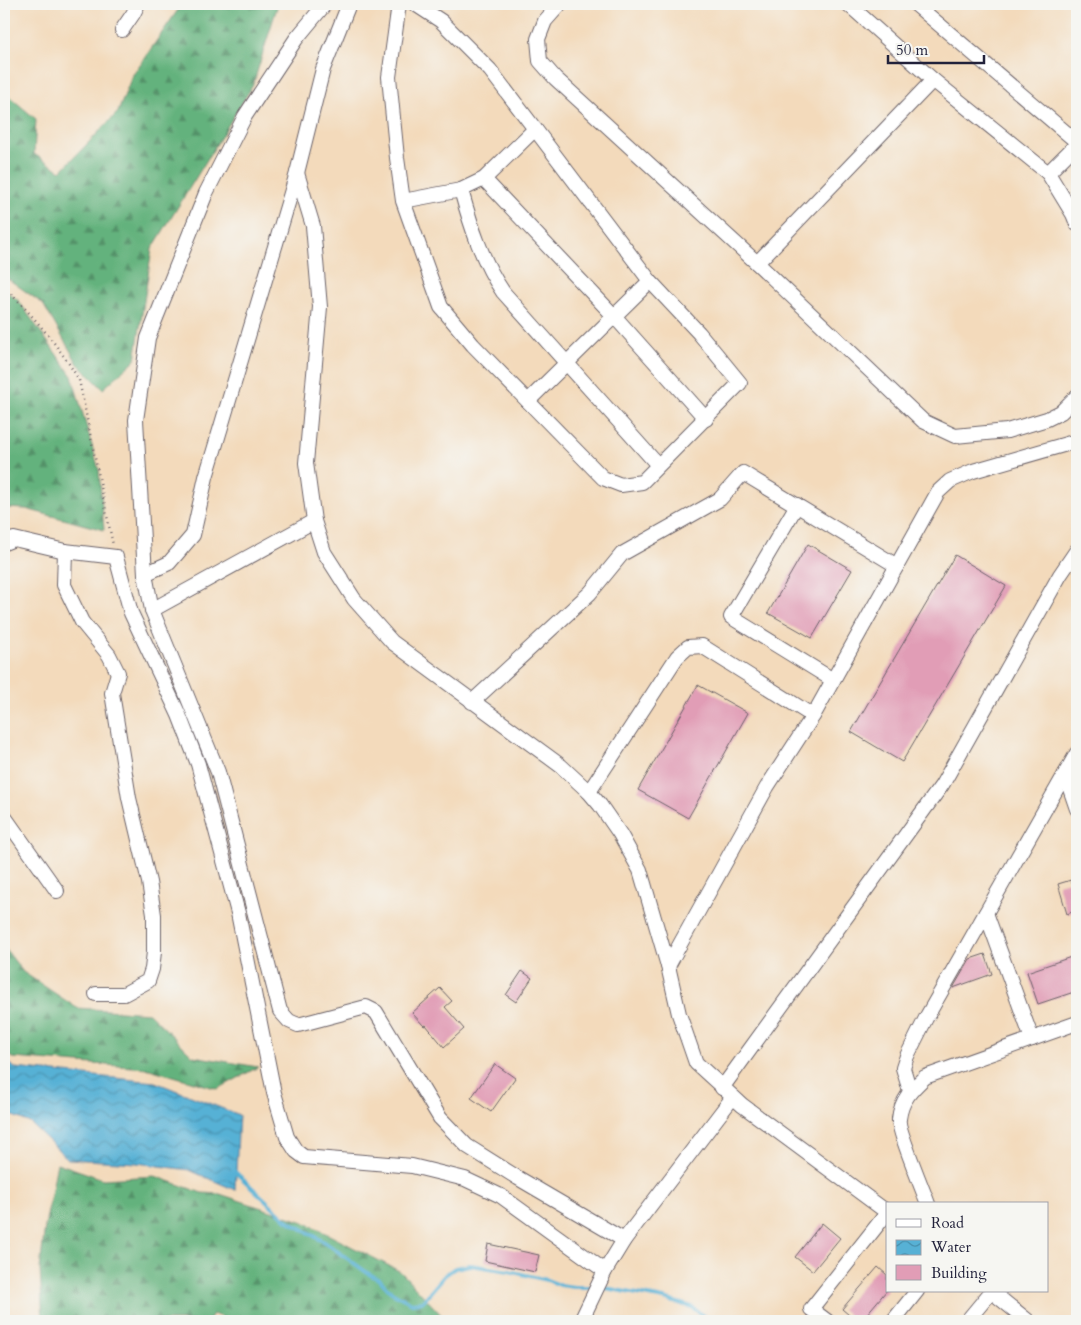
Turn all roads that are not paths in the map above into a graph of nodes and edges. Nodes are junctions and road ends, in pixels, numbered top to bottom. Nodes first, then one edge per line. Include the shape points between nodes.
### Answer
1 (138, 4) edge
2 (325, 4) edge
3 (350, 4) edge
4 (399, 4) edge
5 (415, 4) edge
6 (560, 4) edge
7 (848, 4) edge
8 (915, 4) edge
9 (122, 30) dead end
10 (933, 80) junction
11 (534, 130) junction
12 (1077, 143) edge
13 (297, 173) junction
14 (1048, 173) junction
15 (484, 179) junction
16 (461, 190) junction
17 (403, 201) junction
18 (1077, 224) edge
19 (757, 263) junction
20 (650, 281) junction
21 (614, 317) junction
22 (567, 363) junction
23 (1077, 396) edge
24 (528, 401) junction
25 (706, 419) junction
26 (1077, 441) edge
27 (657, 464) junction
28 (797, 505) junction
29 (314, 521) junction
30 (4, 543) edge
31 (1077, 550) edge
32 (65, 551) junction
33 (897, 566) junction
34 (145, 574) junction
35 (152, 610) junction
36 (833, 680) junction
37 (472, 702) junction
38 (813, 716) junction
39 (1077, 753) edge
40 (1065, 774) junction
41 (589, 792) junction
42 (1077, 809) edge
43 (4, 816) edge
44 (57, 891) dead end
45 (986, 913) junction
46 (668, 966) junction
47 (96, 994) dead end
48 (1077, 1023) edge
49 (1032, 1039) junction
50 (722, 1088) junction
51 (910, 1091) junction
52 (733, 1097) junction
53 (927, 1202) edge
54 (886, 1212) edge
55 (886, 1214) edge
56 (624, 1240) junction
57 (605, 1271) junction
58 (916, 1292) edge
59 (991, 1292) edge
60 (581, 1321) edge
61 (827, 1321) edge
62 (893, 1321) edge
63 (967, 1321) edge
64 (1028, 1321) edge

1 - 9 street
2 - 34 street via 296,39 245,116 206,193 148,338 136,420
3 - 13 street via 322,69
4 - 17 street via 389,77
5 - 11 street via 441,21 490,70
6 - 19 street via 545,21 538,39 540,61
7 - 10 street
8 - 12 street
10 - 14 street
10 - 19 street
11 - 15 street
11 - 20 street
12 - 14 street
13 - 29 street via 312,226 320,307 306,463
13 - 34 street via 206,477 193,535 169,563
14 - 18 street
15 - 16 street
15 - 21 street
16 - 17 street
16 - 22 street via 490,274 502,292
17 - 24 street via 441,307
19 - 23 street via 923,421 955,436 1007,431 1047,419 1062,412
20 - 21 street
20 - 25 street via 740,383
21 - 22 street
21 - 25 street
22 - 24 street
22 - 27 street
24 - 27 street via 603,478 621,485 642,482
25 - 27 street
26 - 33 street via 973,471 950,481 938,492
28 - 33 street
28 - 36 street via 731,617
28 - 37 street via 743,472 720,499 622,554 590,593
29 - 35 street
29 - 37 street via 324,552 354,599 392,642
30 - 32 street via 14,539
31 - 50 street via 942,785
32 - 47 street via 64,585 82,622 109,655 118,673 112,693 129,798 154,915 154,952 148,981 124,994
32 - 57 street via 116,557 130,613 179,715 198,764 238,913 274,1093 292,1145 304,1157 412,1166 465,1179 502,1196
33 - 36 street
34 - 35 street
35 - 56 street via 218,772 280,1011 298,1025 366,1007 376,1012 440,1118 467,1146
36 - 38 street
37 - 41 street via 561,766
38 - 41 street via 702,646 688,647 677,657
38 - 46 street via 767,787
39 - 40 street
40 - 42 street
40 - 45 street
41 - 46 street via 620,834 640,870
43 - 44 street
45 - 49 street
45 - 51 street via 907,1056 903,1068
46 - 50 street via 679,1014 696,1063
48 - 49 street
49 - 51 street via 925,1077
50 - 52 street
51 - 53 street via 902,1104 898,1121
52 - 54 street
52 - 56 street
55 - 61 street via 811,1309
56 - 57 street
57 - 60 street
58 - 62 street
59 - 63 street
59 - 64 street

